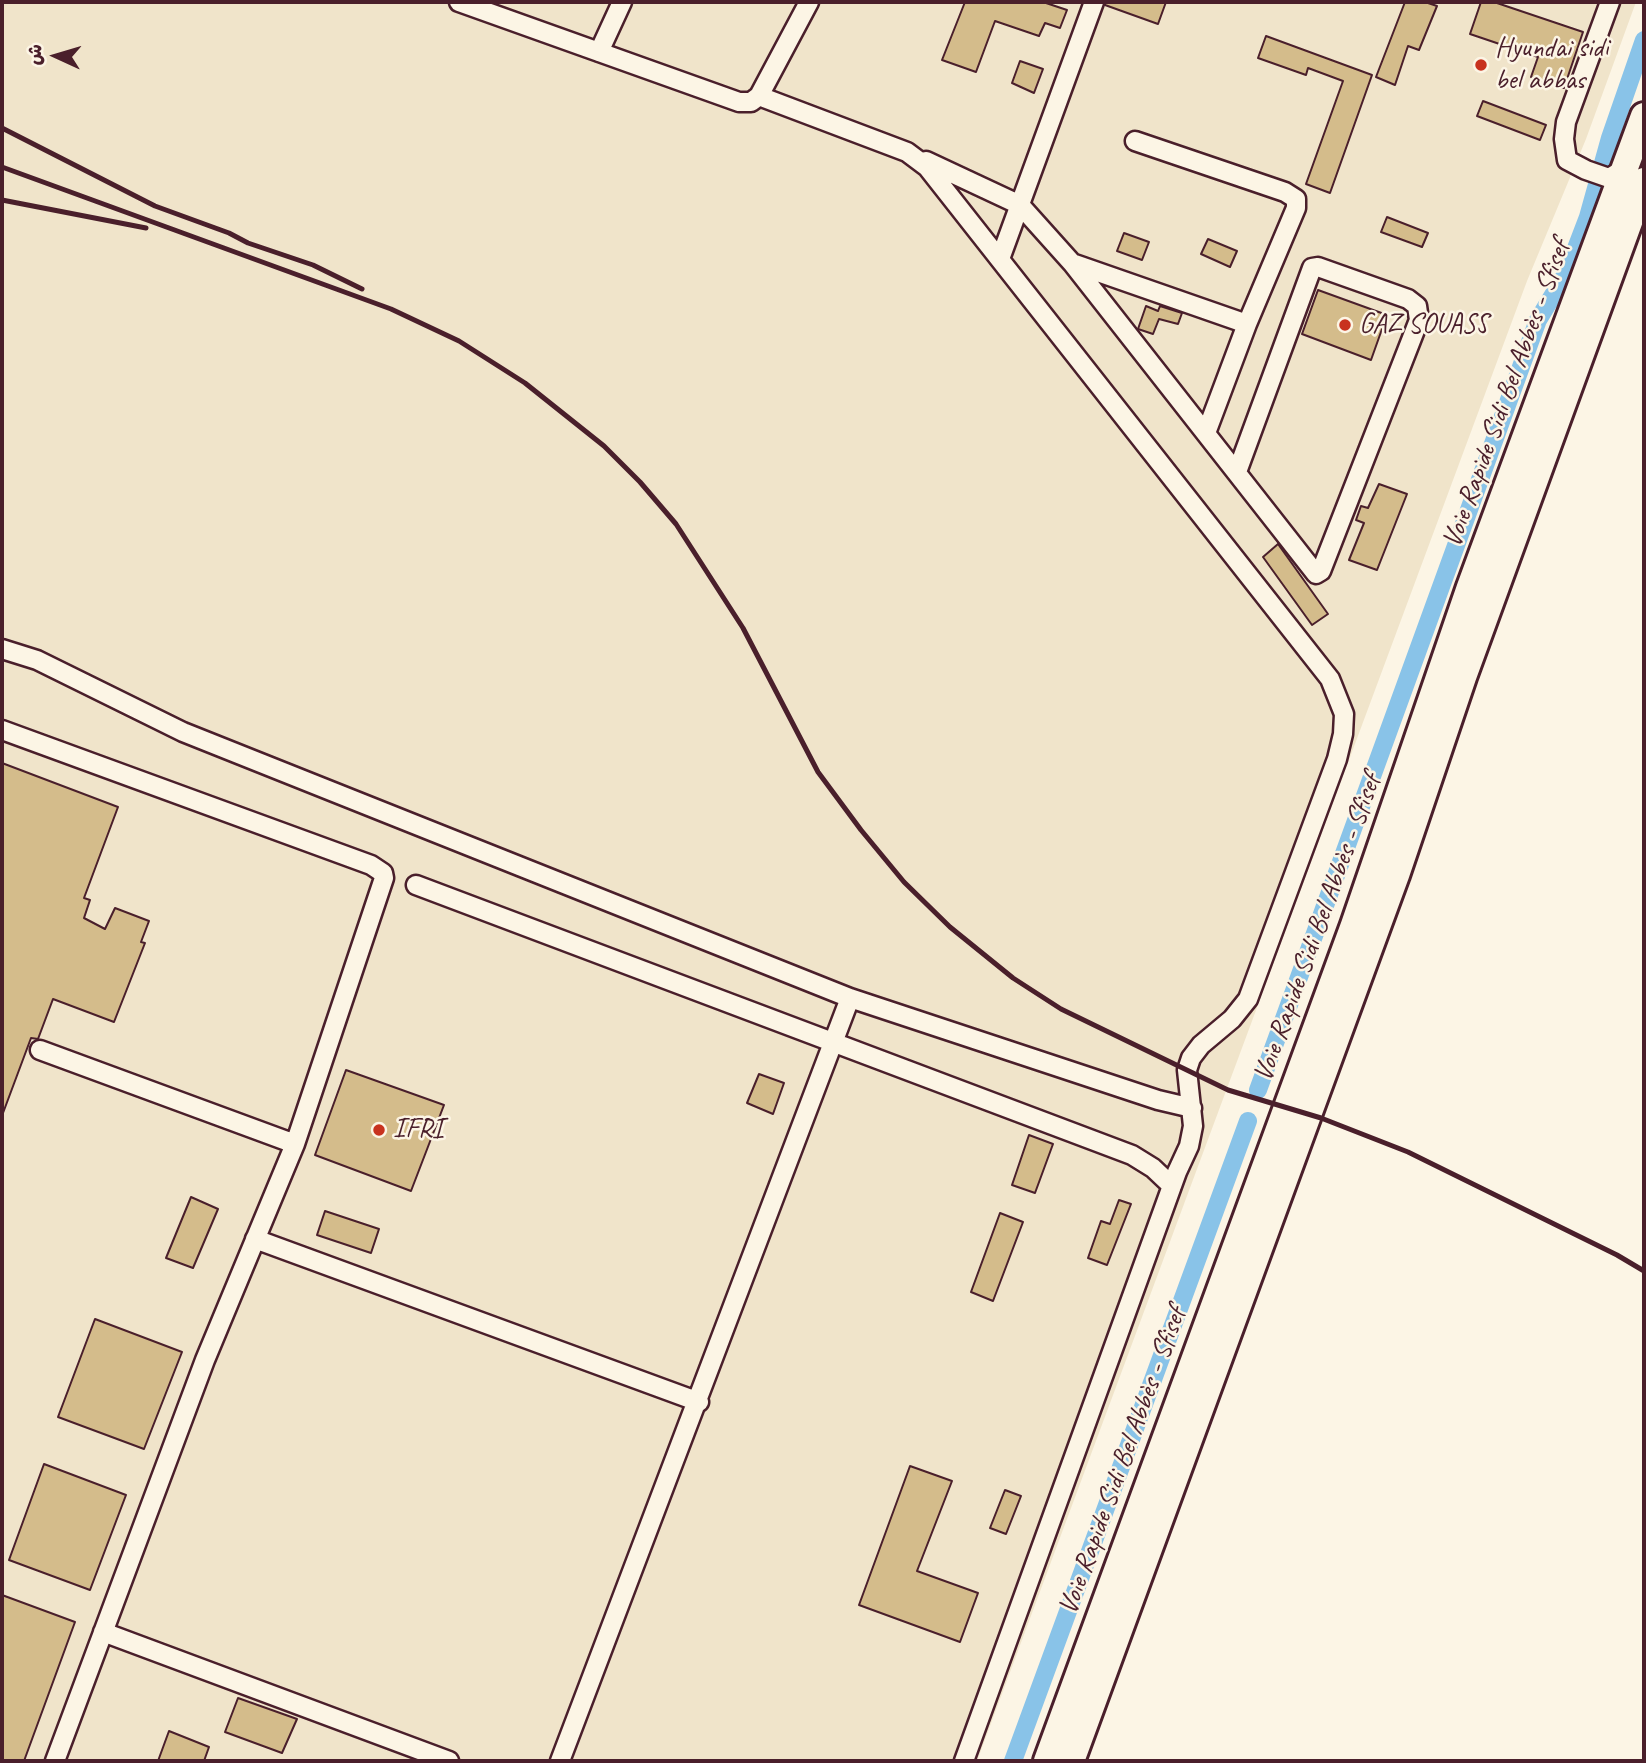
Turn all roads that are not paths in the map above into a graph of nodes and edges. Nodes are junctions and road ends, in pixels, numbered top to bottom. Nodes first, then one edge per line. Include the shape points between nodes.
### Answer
1 (459, 2) edge
2 (622, 2) edge
3 (808, 2) edge
4 (1094, 2) edge
5 (1610, 2) edge
6 (598, 52) junction
7 (759, 96) junction
8 (1644, 116) edge
9 (1135, 141) dead end
10 (907, 152) junction
11 (1626, 176) edge
12 (1020, 205) junction
13 (1000, 260) junction
14 (1072, 263) junction
15 (1247, 324) junction
16 (1206, 433) junction
17 (1237, 472) junction
18 (2, 649) edge
19 (2, 730) edge
20 (416, 885) dead end
21 (850, 998) junction
22 (834, 1042) junction
23 (40, 1050) dead end
24 (1192, 1108) junction
25 (295, 1144) junction
26 (1172, 1186) junction
27 (255, 1239) junction
28 (699, 1402) junction
29 (103, 1633) junction
30 (55, 1761) edge
31 (449, 1761) edge
32 (560, 1761) edge
33 (964, 1761) edge
34 (1047, 1761) edge
35 (1071, 1761) edge

1 - 6 street
2 - 6 street
3 - 7 street
4 - 12 street
5 - 11 street via 1566,122 1564,139 1567,160 1586,170
6 - 7 street via 725,99 751,102
7 - 10 street
8 - 11 highway, Voie Rapide Sidi Bel Abbès - Sfisef
9 - 15 street via 1285,191 1296,199
10 - 12 street
10 - 13 street via 928,167
11 - 34 highway, Voie Rapide Sidi Bel Abbès - Sfisef via 1470,587 1354,925
11 - 35 highway, Voie Rapide Sidi Bel Abbès - Sfisef via 1396,875
12 - 13 street
12 - 14 street
13 - 24 street via 1331,679 1344,714 1337,759 1248,999 1191,1058 1187,1070
14 - 15 street
14 - 16 street
15 - 16 street
16 - 17 street
17 - 17 street via 1312,268 1408,299 1417,306 1419,320 1320,573 1311,570
18 - 21 street via 37,660 183,732
19 - 25 street via 383,873 384,884
20 - 22 street
21 - 22 street
21 - 24 street
22 - 26 street via 1132,1155
22 - 28 street
23 - 25 street
24 - 26 street via 1189,1146
25 - 27 street
26 - 33 street
27 - 28 street
27 - 29 street
28 - 32 street
29 - 30 street
29 - 31 street

